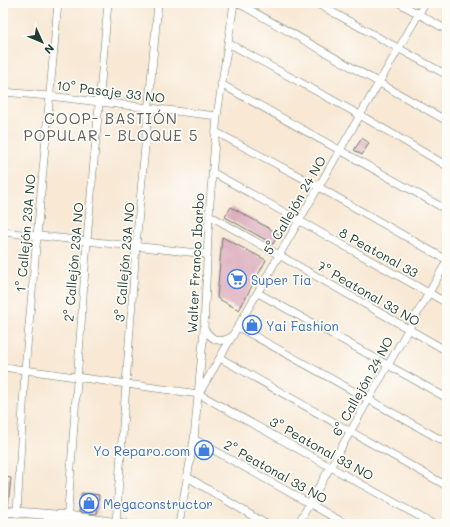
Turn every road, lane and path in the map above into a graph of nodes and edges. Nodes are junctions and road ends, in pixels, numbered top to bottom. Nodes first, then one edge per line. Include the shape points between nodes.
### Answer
1 (58, 3) edge
2 (108, 3) edge
3 (158, 3) edge
4 (234, 3) edge
5 (238, 3) edge
6 (316, 3) edge
7 (399, 3) edge
8 (425, 3) edge
9 (419, 14) junction
10 (447, 30) edge
11 (228, 43) junction
12 (399, 49) junction
13 (447, 75) edge
14 (221, 84) junction
15 (378, 84) junction
16 (3, 92) edge
17 (49, 96) junction
18 (98, 102) junction
19 (149, 108) junction
20 (360, 115) junction
21 (217, 116) junction
22 (447, 121) edge
23 (216, 132) junction
24 (340, 150) junction
25 (447, 166) edge
26 (212, 172) junction
27 (319, 187) junction
28 (447, 210) edge
29 (209, 215) junction
30 (300, 221) junction
31 (3, 232) edge
32 (37, 236) junction
33 (87, 240) junction
34 (136, 246) junction
35 (207, 254) junction
36 (279, 255) junction
37 (447, 260) edge
38 (258, 293) junction
39 (429, 293) junction
40 (447, 304) edge
41 (238, 327) junction
42 (204, 329) junction
43 (408, 329) junction
44 (233, 336) junction
45 (447, 351) edge
46 (220, 358) junction
47 (388, 366) junction
48 (3, 367) edge
49 (25, 370) junction
50 (76, 377) junction
51 (126, 383) junction
52 (198, 394) junction
53 (447, 398) edge
54 (369, 400) junction
55 (351, 431) junction
56 (194, 439) junction
57 (447, 443) edge
58 (331, 467) junction
59 (189, 478) junction
60 (447, 486) edge
61 (310, 504) junction
62 (3, 511) edge
63 (17, 513) junction
64 (67, 520) edge
65 (3, 523) edge
66 (116, 523) junction
67 (8, 524) edge
68 (126, 524) edge
69 (179, 524) edge
70 (266, 524) edge
71 (298, 524) edge
72 (346, 524) edge
73 (433, 524) edge

1 - 17 street, 1° Callejón 23A NO
2 - 18 street, 2° Callejón 23A NO
3 - 19 street, 3° Callejón 23A NO
4 - 11 street, Walter Franco Ibarbo
5 - 15 street
6 - 12 street
7 - 9 street
8 - 9 street, 5° Callejón 24 NO
9 - 10 street
9 - 12 street, 5° Callejón 24 NO
11 - 14 street, Walter Franco Ibarbo
11 - 20 street
12 - 13 street
12 - 15 street, 5° Callejón 24 NO
14 - 21 street, Walter Franco Ibarbo
14 - 24 street
15 - 20 street, 5° Callejón 24 NO
15 - 22 street
16 - 17 street, 10° Pasaje 33 NO
17 - 18 street, 10° Pasaje 33 NO
17 - 32 street, 1° Callejón 23A NO
18 - 19 street, 10° Pasaje 33 NO
18 - 33 street, 2° Callejón 23A NO
19 - 21 street, 10° Pasaje 33 NO
19 - 34 street, 3° Callejón 23A NO
20 - 24 street, 5° Callejón 24 NO
20 - 25 street
21 - 23 street, Walter Franco Ibarbo
23 - 26 street, Walter Franco Ibarbo
23 - 27 street
24 - 27 street, 5° Callejón 24 NO
24 - 28 street
26 - 29 street, Walter Franco Ibarbo
26 - 30 street, 8 Peatonal 33
27 - 30 street, 5° Callejón 24 NO
27 - 37 street
29 - 35 street, Walter Franco Ibarbo
29 - 36 street, 7° Peatonal 33 NO
30 - 36 street, 5° Callejón 24 NO
30 - 39 street, 8 Peatonal 33
31 - 32 street
32 - 33 street
32 - 49 street, 1° Callejón 23A NO
33 - 34 street
33 - 50 street, 2° Callejón 23A NO
34 - 35 street
34 - 51 street, 3° Callejón 23A NO
35 - 42 street, Walter Franco Ibarbo
36 - 38 street, 5° Callejón 24 NO
36 - 43 street, 7° Peatonal 33 NO
37 - 39 street, 6° Callejón 24 NO
38 - 41 street, 5° Callejón 24 NO
38 - 47 street
39 - 40 street, 8 Peatonal 33
39 - 43 street, 6° Callejón 24 NO
41 - 44 street, 5° Callejón 24 NO
41 - 54 street
42 - 44 street via 217,341 227,340
42 - 52 street, Walter Franco Ibarbo
43 - 45 street, 7° Peatonal 33 NO
43 - 47 street, 6° Callejón 24 NO
44 - 46 street, 5° Callejón 24 NO
46 - 52 street, 5° Callejón 24 NO
46 - 55 street
47 - 53 street
47 - 54 street, 6° Callejón 24 NO
48 - 49 street
49 - 50 street
49 - 63 street, 1° Callejón 23A NO
50 - 51 street
50 - 64 street, 2° Callejón 23A NO
51 - 52 street
51 - 66 street, 3° Callejón 23A NO
52 - 56 street, Walter Franco Ibarbo
52 - 58 street, 3° Peatonal 33 NO
54 - 55 street, 6° Callejón 24 NO
54 - 57 street
55 - 58 street, 6° Callejón 24 NO
55 - 60 street
56 - 59 street, Walter Franco Ibarbo
56 - 61 street, 2° Peatonal 33 NO
58 - 61 street, 6° Callejón 24 NO
58 - 73 street, 3° Peatonal 33 NO
59 - 69 street, Walter Franco Ibarbo
59 - 70 street
61 - 71 street, 6° Callejón 24 NO
61 - 72 street, 2° Peatonal 33 NO
62 - 63 street
63 - 64 street
64 - 66 street
65 - 67 street
66 - 68 street

